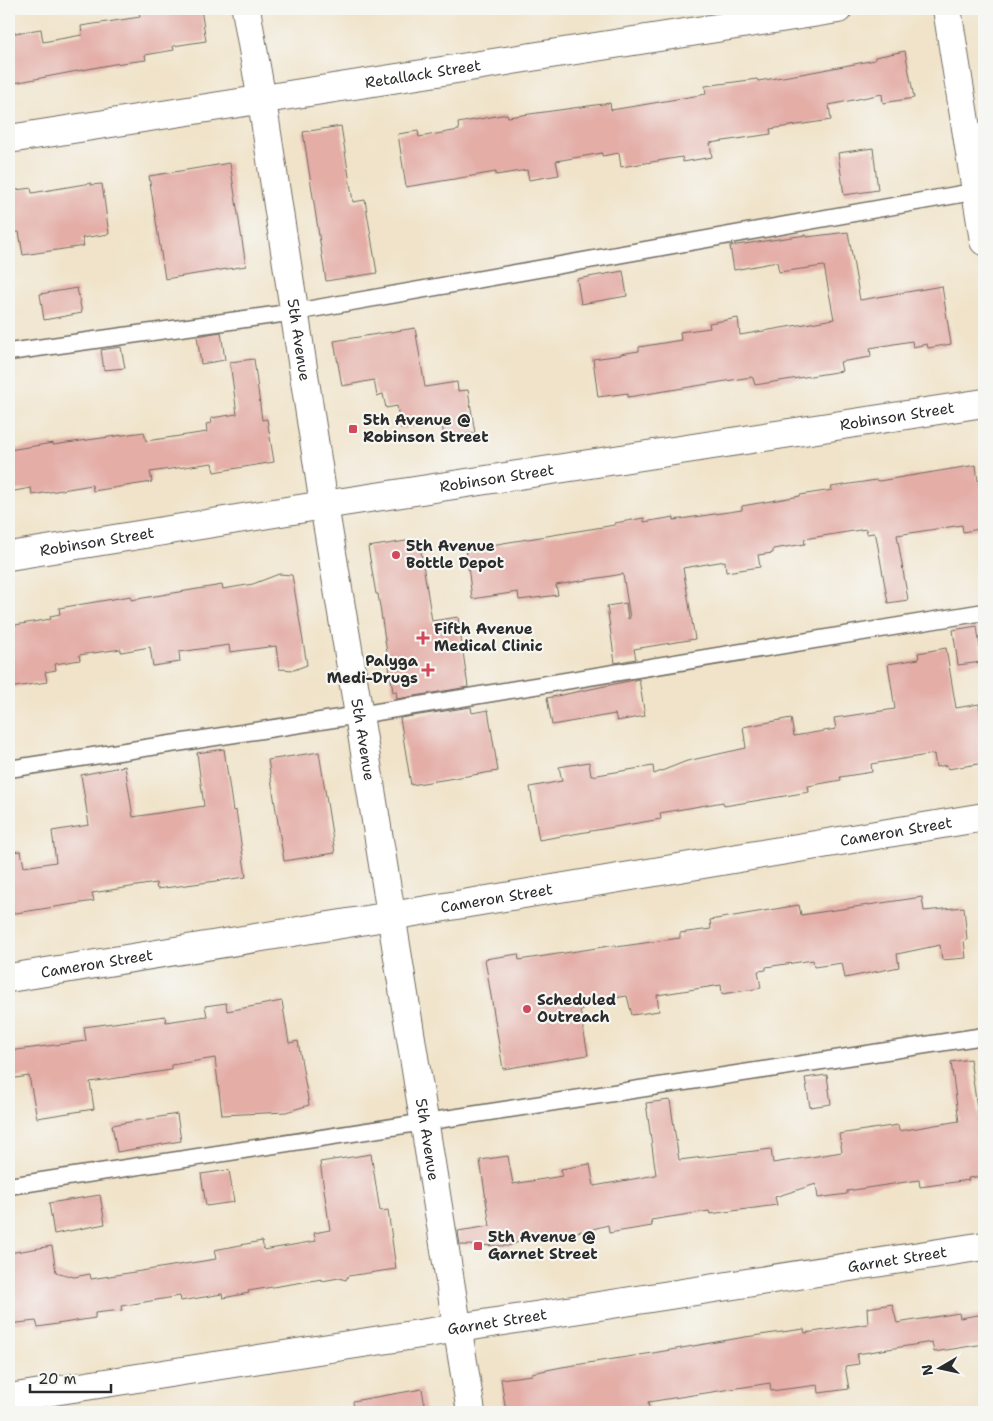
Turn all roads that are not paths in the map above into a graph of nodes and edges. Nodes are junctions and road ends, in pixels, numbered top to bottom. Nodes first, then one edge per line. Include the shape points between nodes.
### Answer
1 (246, 9) edge
2 (838, 9) edge
3 (947, 9) edge
4 (262, 101) junction
5 (9, 139) edge
6 (980, 191) edge
7 (984, 240) edge
8 (295, 312) junction
9 (9, 352) edge
10 (984, 403) edge
11 (324, 505) junction
12 (9, 556) edge
13 (984, 612) edge
14 (360, 715) junction
15 (9, 769) edge
16 (984, 817) edge
17 (391, 916) junction
18 (9, 978) edge
19 (984, 1036) edge
20 (424, 1122) junction
21 (9, 1186) edge
22 (984, 1246) edge
23 (458, 1328) junction
24 (9, 1398) edge
25 (471, 1412) edge

1 - 4 street, 5th Avenue
2 - 4 street, Retallack Street
3 - 6 street
4 - 5 street, Retallack Street
4 - 8 street, 5th Avenue
6 - 7 street
6 - 8 lane
8 - 9 lane
8 - 11 street, 5th Avenue
10 - 11 street, Robinson Street
11 - 12 street, Robinson Street
11 - 14 street, 5th Avenue
13 - 14 lane
14 - 15 lane
14 - 17 street, 5th Avenue
16 - 17 street, Cameron Street
17 - 18 street, Cameron Street
17 - 20 street, 5th Avenue
19 - 20 lane
20 - 21 lane
20 - 23 street, 5th Avenue
22 - 23 street, Garnet Street
23 - 24 street, Garnet Street
23 - 25 street, 5th Avenue

